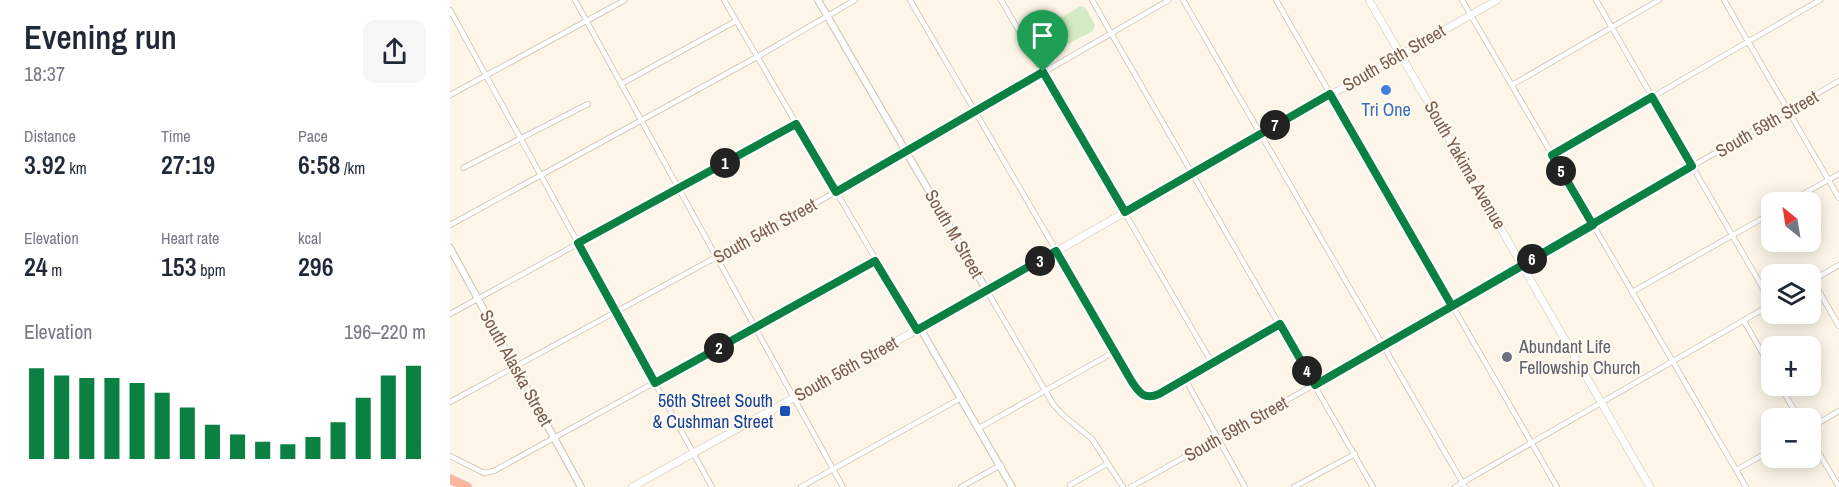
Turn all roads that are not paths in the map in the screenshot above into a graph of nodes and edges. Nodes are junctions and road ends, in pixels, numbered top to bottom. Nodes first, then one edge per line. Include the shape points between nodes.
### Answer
1 (575, 0) edge
2 (625, 0) edge
3 (724, 0) edge
4 (818, 0) edge
5 (855, 0) edge
6 (910, 0) edge
7 (1001, 0) edge
8 (1092, 0) edge
9 (1169, 0) edge
10 (1183, 0) edge
11 (1276, 0) edge
12 (1369, 0) edge
13 (1462, 0) edge
14 (1497, 0) edge
15 (1596, 0) edge
16 (1659, 0) edge
17 (1724, 0) edge
18 (1820, 0) edge
19 (458, 8) dead end
20 (450, 12) edge
21 (1471, 15) junction
22 (828, 16) junction
23 (587, 21) junction
24 (736, 21) junction
25 (1611, 27) junction
26 (1111, 33) junction
27 (1748, 41) junction
28 (1400, 55) junction
29 (757, 57) junction
30 (1043, 72) junction
31 (486, 76) junction
32 (1839, 81) edge
33 (621, 84) junction
34 (1512, 85) junction
35 (1330, 94) junction
36 (450, 95) edge
37 (1652, 97) junction
38 (588, 104) dead end
39 (1788, 111) junction
40 (975, 112) junction
41 (641, 120) junction
42 (796, 124) junction
43 (1260, 134) junction
44 (521, 138) junction
45 (906, 152) junction
46 (1552, 155) junction
47 (1692, 166) junction
48 (463, 168) dead end
49 (1193, 173) junction
50 (1839, 174) edge
51 (541, 175) junction
52 (1828, 180) junction
53 (678, 189) junction
54 (836, 192) junction
55 (1807, 192) edge
56 (1839, 198) edge
57 (1125, 212) junction
58 (1761, 219) edge
59 (450, 225) edge
60 (1593, 225) junction
61 (1732, 235) junction
62 (578, 243) junction
63 (450, 248) edge
64 (1056, 251) junction
65 (717, 258) junction
66 (875, 261) junction
67 (1523, 265) junction
68 (1839, 265) edge
69 (1821, 276) edge
70 (1761, 285) edge
71 (987, 291) junction
72 (1632, 292) junction
73 (1821, 296) edge
74 (478, 298) junction
75 (1452, 306) junction
76 (1761, 310) edge
77 (616, 313) junction
78 (450, 314) edge
79 (1743, 321) junction
80 (1280, 324) junction
81 (1839, 326) edge
82 (755, 328) junction
83 (919, 329) junction
84 (1383, 346) junction
85 (1761, 351) edge
86 (1114, 352) junction
87 (1673, 362) junction
88 (1212, 363) junction
89 (516, 368) junction
90 (1185, 379) junction
91 (655, 383) junction
92 (1315, 385) junction
93 (1045, 391) junction
94 (794, 398) junction
95 (961, 398) junction
96 (450, 402) edge
97 (1601, 402) junction
98 (1839, 411) edge
99 (1821, 422) edge
100 (979, 428) junction
101 (554, 438) junction
102 (1218, 438) junction
103 (1532, 442) junction
104 (693, 453) junction
105 (1355, 454) junction
106 (450, 456) edge
107 (1761, 456) edge
108 (1821, 457) edge
109 (1107, 464) junction
110 (1001, 465) junction
111 (833, 469) junction
112 (1736, 470) junction
113 (450, 479) edge
114 (1070, 485) dead end
115 (1463, 485) edge
116 (467, 487) edge
117 (582, 487) edge
118 (632, 487) edge
119 (712, 487) edge
120 (801, 487) edge
121 (843, 487) edge
122 (961, 487) edge
123 (1012, 487) edge
124 (1124, 487) edge
125 (1131, 487) edge
126 (1245, 487) edge
127 (1294, 487) edge
128 (1373, 487) edge
129 (1455, 487) edge
130 (1557, 487) edge
131 (1650, 487) edge
132 (1746, 487) edge
133 (1839, 487) edge

1 - 23 street
2 - 23 street
3 - 24 street
4 - 22 street, South M Street
5 - 22 street
6 - 40 street
7 - 30 street
8 - 26 street
9 - 26 street, South 54th Street
10 - 43 street
11 - 35 street
12 - 28 main road, South Yakima Avenue
13 - 21 street
14 - 21 main road, South 56th Street
15 - 25 street
16 - 25 street
17 - 27 street
18 - 27 street
19 - 20 street
20 - 31 street
21 - 28 main road, South 56th Street
21 - 34 street
22 - 29 street
22 - 45 street, South M Street
23 - 31 street
23 - 33 street
24 - 29 street
24 - 33 street
25 - 34 street
25 - 37 street
26 - 30 street, South 54th Street
26 - 49 street
27 - 37 street
27 - 39 street
28 - 35 main road, South 56th Street
28 - 67 main road, South Yakima Avenue
29 - 41 street
29 - 42 street
30 - 40 street, South 54th Street
30 - 57 street
31 - 36 street
31 - 44 street
32 - 39 street, South 59th Street
33 - 41 street
34 - 46 street
35 - 43 main road, South 56th Street
35 - 75 street
37 - 46 street
37 - 47 street
38 - 44 street
39 - 47 street, South 59th Street
39 - 52 street
40 - 45 street, South 54th Street
40 - 64 street
41 - 51 street
41 - 53 street
42 - 53 street
42 - 54 street
43 - 49 main road, South 56th Street
43 - 84 street
44 - 48 street
44 - 51 street
45 - 54 street, South 54th Street
45 - 71 street, South M Street
46 - 60 street
47 - 60 street, South 59th Street
47 - 61 street
49 - 57 main road, South 56th Street
49 - 80 street
50 - 52 street
51 - 59 street
51 - 62 street
52 - 55 street
52 - 56 street
53 - 62 street
53 - 65 street
54 - 65 street, South 54th Street
54 - 66 street
57 - 64 main road, South 56th Street
57 - 88 street
58 - 61 street
60 - 67 street, South 59th Street
60 - 72 street
61 - 70 street
61 - 72 street
62 - 74 street
62 - 77 street
63 - 74 street, South Alaska Street
64 - 71 main road, South 56th Street
64 - 86 street
65 - 77 street, South 54th Street
65 - 82 street
66 - 82 street
66 - 83 street
67 - 75 street, South 59th Street
67 - 97 main road, South Yakima Avenue
68 - 69 street
71 - 83 main road, South 56th Street
71 - 93 street, South M Street
72 - 87 street
73 - 81 street
74 - 78 street
74 - 89 street, South Alaska Street
75 - 84 street, South 59th Street
75 - 103 street
76 - 79 street
77 - 89 street, South 54th Street
77 - 91 street
79 - 85 street
79 - 87 street
80 - 88 street
80 - 92 street
82 - 91 street
82 - 94 street
83 - 94 main road, South 56th Street
83 - 95 street
84 - 92 street, South 59th Street
84 - 115 street
86 - 90 street via 1143,396 1155,396
86 - 93 street
87 - 97 street
87 - 112 street
88 - 90 street
89 - 96 street, South 54th Street
89 - 101 street, South Alaska Street
90 - 102 street
91 - 101 street
91 - 104 street
92 - 102 street, South 59th Street
92 - 105 street
93 - 100 street
93 - 109 street, South M Street via 1060,412 1089,436
94 - 104 main road, South 56th Street
94 - 111 street
95 - 100 street
95 - 111 street
97 - 103 street
97 - 131 main road, South Yakima Avenue
98 - 99 street
100 - 110 street
101 - 106 street via 492,472 484,473
101 - 117 street, South Alaska Street
102 - 125 street, South 59th Street
102 - 126 street
103 - 115 street
103 - 130 street
104 - 118 main road, South 56th Street
104 - 119 street
105 - 127 street
105 - 128 street
107 - 112 street
108 - 133 street
109 - 114 street
109 - 124 street, South M Street
110 - 122 street
110 - 123 street
111 - 120 street
111 - 121 street
112 - 132 street
113 - 116 highway
115 - 129 street

